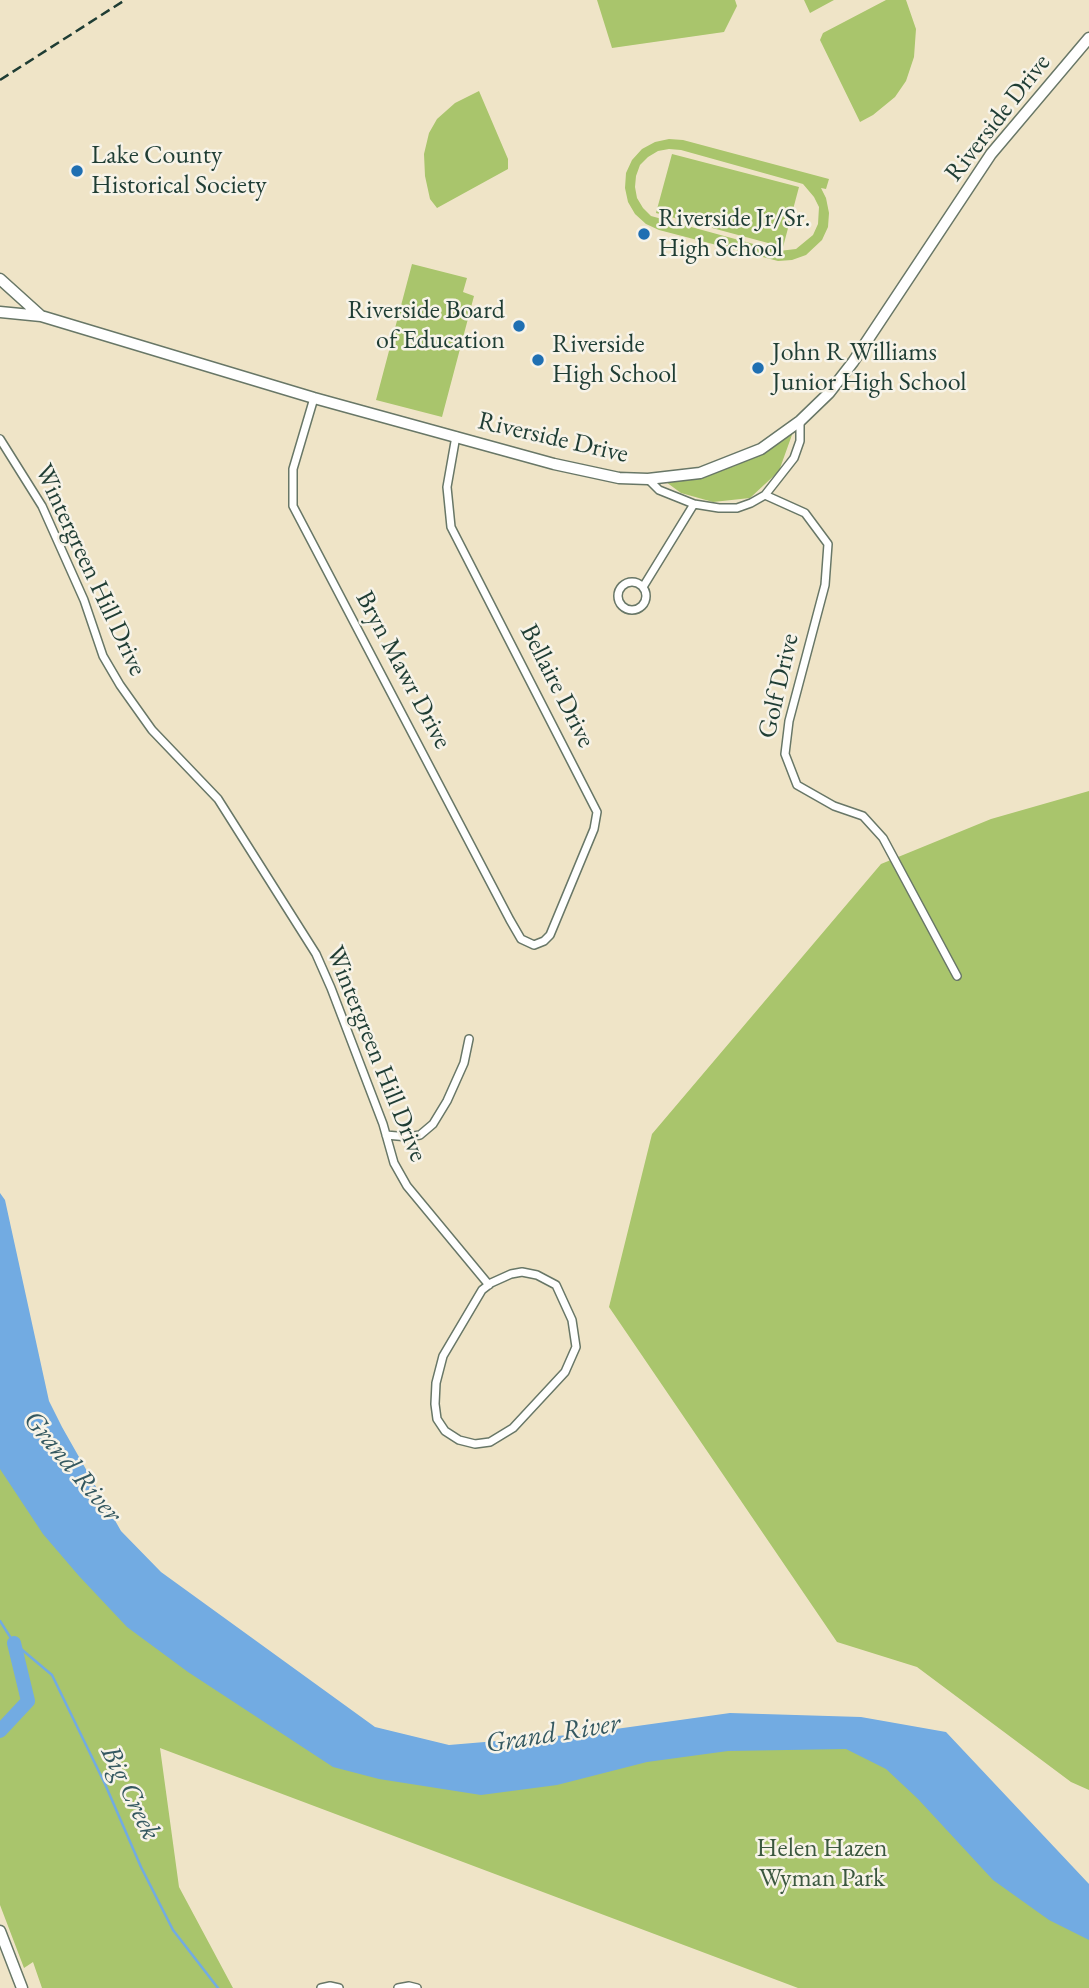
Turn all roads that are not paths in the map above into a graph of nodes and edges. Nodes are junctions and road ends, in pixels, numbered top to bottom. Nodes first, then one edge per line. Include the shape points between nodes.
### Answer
1 (1089, 38) edge
2 (0, 279) edge
3 (0, 312) edge
4 (41, 316) junction
5 (314, 398) junction
6 (800, 421) junction
7 (456, 436) junction
8 (0, 439) edge
9 (648, 479) junction
10 (765, 495) junction
11 (694, 505) junction
12 (643, 587) junction
13 (534, 945) joint
14 (957, 976) dead end
15 (469, 1039) dead end
16 (386, 1135) junction
17 (489, 1285) junction
18 (0, 1931) edge
19 (22, 1988) edge
20 (321, 1988) edge
21 (340, 1988) edge
22 (398, 1988) edge
23 (417, 1988) edge

1 - 6 main road, Riverside Drive via 991,154 853,362
2 - 4 main road, Riverside Drive
3 - 4 main road
4 - 5 main road, Riverside Drive
5 - 7 main road, Riverside Drive
5 - 13 street, Bryn Mawr Drive via 293,469 293,506 510,920 521,939
6 - 9 main road, Riverside Drive via 761,449 700,473
6 - 10 street via 794,458
7 - 9 main road, Riverside Drive via 554,464 619,478
7 - 13 street, Bellaire Drive via 447,487 451,527 597,812 555,925 544,941
8 - 16 street, Wintergreen Hill Drive via 42,506 103,656 120,685 152,730 218,799 316,954
9 - 11 street via 659,490
10 - 11 street via 737,508
10 - 14 street, Golf Drive via 804,513 828,544 825,584 786,743 785,754 797,785 863,816 883,838
11 - 12 street
12 - 12 street via 636,582 623,585 618,593 622,605 631,610 643,604
15 - 16 street via 464,1063 433,1124 408,1138
16 - 17 street, Wintergreen Hill Drive via 407,1186
17 - 17 street via 522,1272 556,1286 572,1320 576,1347 565,1373 513,1428 490,1442 475,1444 445,1431 437,1419 436,1383 443,1356
18 - 19 main road
20 - 21 street
22 - 23 street

